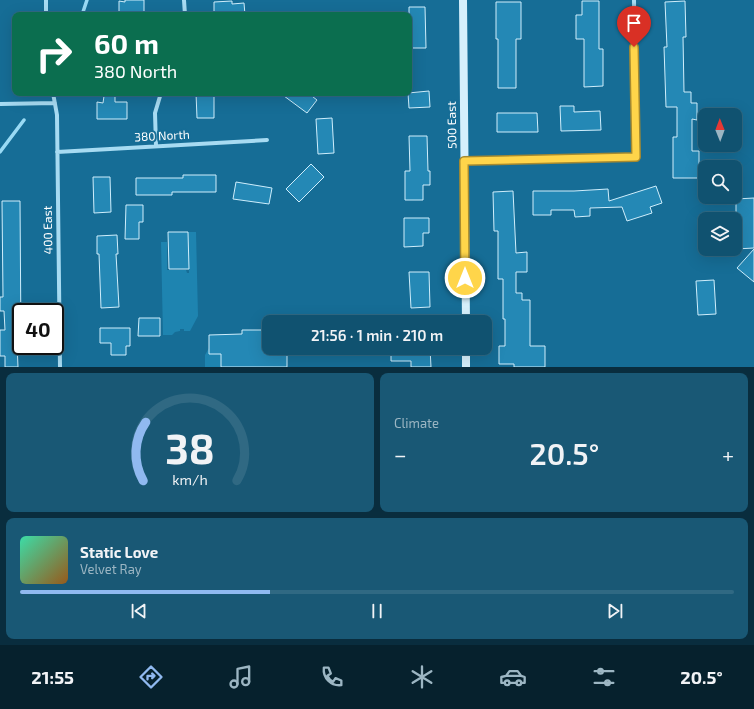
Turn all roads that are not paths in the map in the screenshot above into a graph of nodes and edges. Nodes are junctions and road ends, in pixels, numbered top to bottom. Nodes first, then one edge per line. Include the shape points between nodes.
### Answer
1 (46, 0) edge
2 (184, 0) edge
3 (463, 0) edge
4 (634, 0) edge
5 (46, 12) edge
6 (185, 12) edge
7 (54, 96) edge
8 (160, 96) edge
9 (55, 103) junction
10 (0, 104) edge
11 (267, 140) dead end
12 (156, 146) junction
13 (57, 152) junction
14 (464, 161) junction
15 (466, 315) edge
16 (466, 355) edge
17 (60, 367) edge
18 (466, 367) edge

1 - 5 street
2 - 6 street
3 - 14 street, 500 East
4 - 14 street via 636,157
7 - 9 street, 400 East
8 - 12 street via 155,113
9 - 10 street
9 - 13 street, 400 East
11 - 12 street, 380 North
12 - 13 street, 380 North
13 - 17 street, 400 East
14 - 15 street, 500 East
16 - 18 street

